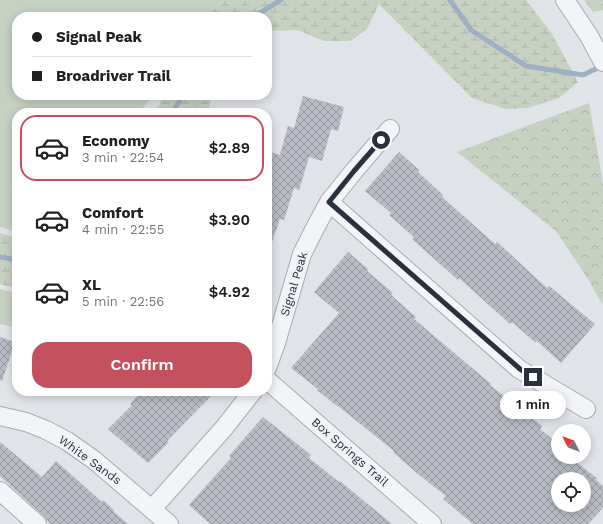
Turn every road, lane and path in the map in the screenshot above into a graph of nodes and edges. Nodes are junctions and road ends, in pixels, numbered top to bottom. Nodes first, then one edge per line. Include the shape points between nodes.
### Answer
1 (565, 0) edge
2 (603, 62) edge
3 (390, 129) dead end
4 (329, 202) junction
5 (272, 355) edge
6 (272, 384) edge
7 (250, 396) edge
8 (586, 409) dead end
9 (0, 416) edge
10 (0, 491) edge
11 (152, 509) junction
12 (37, 524) edge
13 (169, 524) edge
14 (432, 524) edge

1 - 2 street
3 - 4 street, Signal Peak
4 - 5 street, Signal Peak via 302,254
4 - 8 street via 520,369
6 - 14 street, Box Springs Trail
7 - 11 street
9 - 11 street, White Sands via 26,422 67,441 94,460
10 - 12 street
11 - 13 street, White Sands

